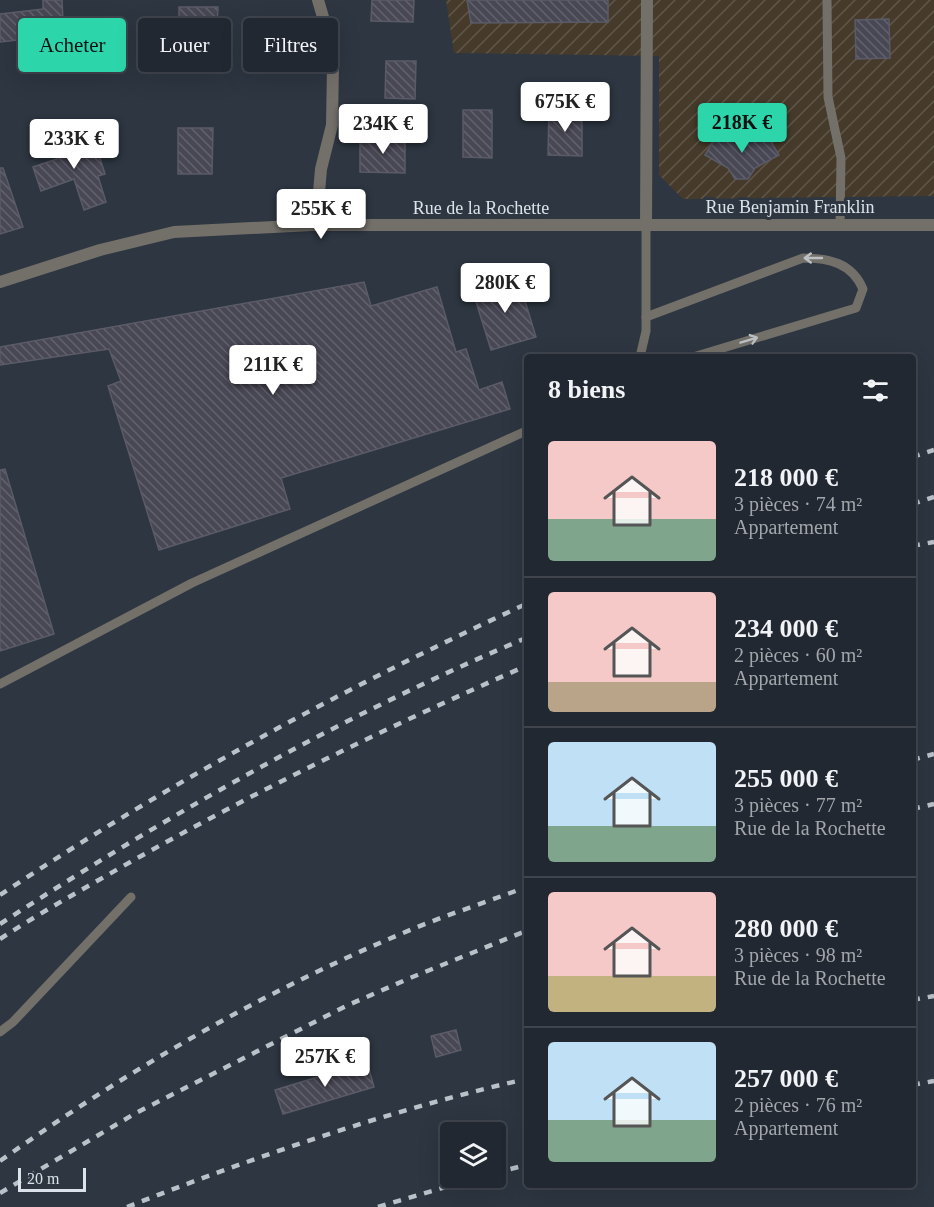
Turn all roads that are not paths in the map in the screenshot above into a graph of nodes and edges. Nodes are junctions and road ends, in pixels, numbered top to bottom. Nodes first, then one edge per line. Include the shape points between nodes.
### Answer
1 (318, 0) edge
2 (646, 0) edge
3 (827, 0) edge
4 (312, 225) junction
5 (840, 225) junction
6 (934, 225) edge
7 (646, 226) junction
8 (0, 282) edge
9 (646, 317) junction
10 (641, 354) edge
11 (703, 354) edge
12 (524, 432) edge
13 (0, 684) edge
14 (131, 897) dead end
15 (0, 1032) edge

1 - 4 street via 333,63 332,125
2 - 7 street
3 - 5 lane via 828,97 841,158
4 - 7 street, Rue de la Rochette
4 - 8 street, Rue de la Rochette via 174,231
5 - 6 street, Rue Benjamin Franklin
5 - 7 street, Rue Benjamin Franklin
7 - 9 lane
9 - 10 lane
11 -> 9 lane via 856,308 863,289 858,277 848,267 822,258 803,258
12 - 13 lane via 192,583
14 - 15 lane

